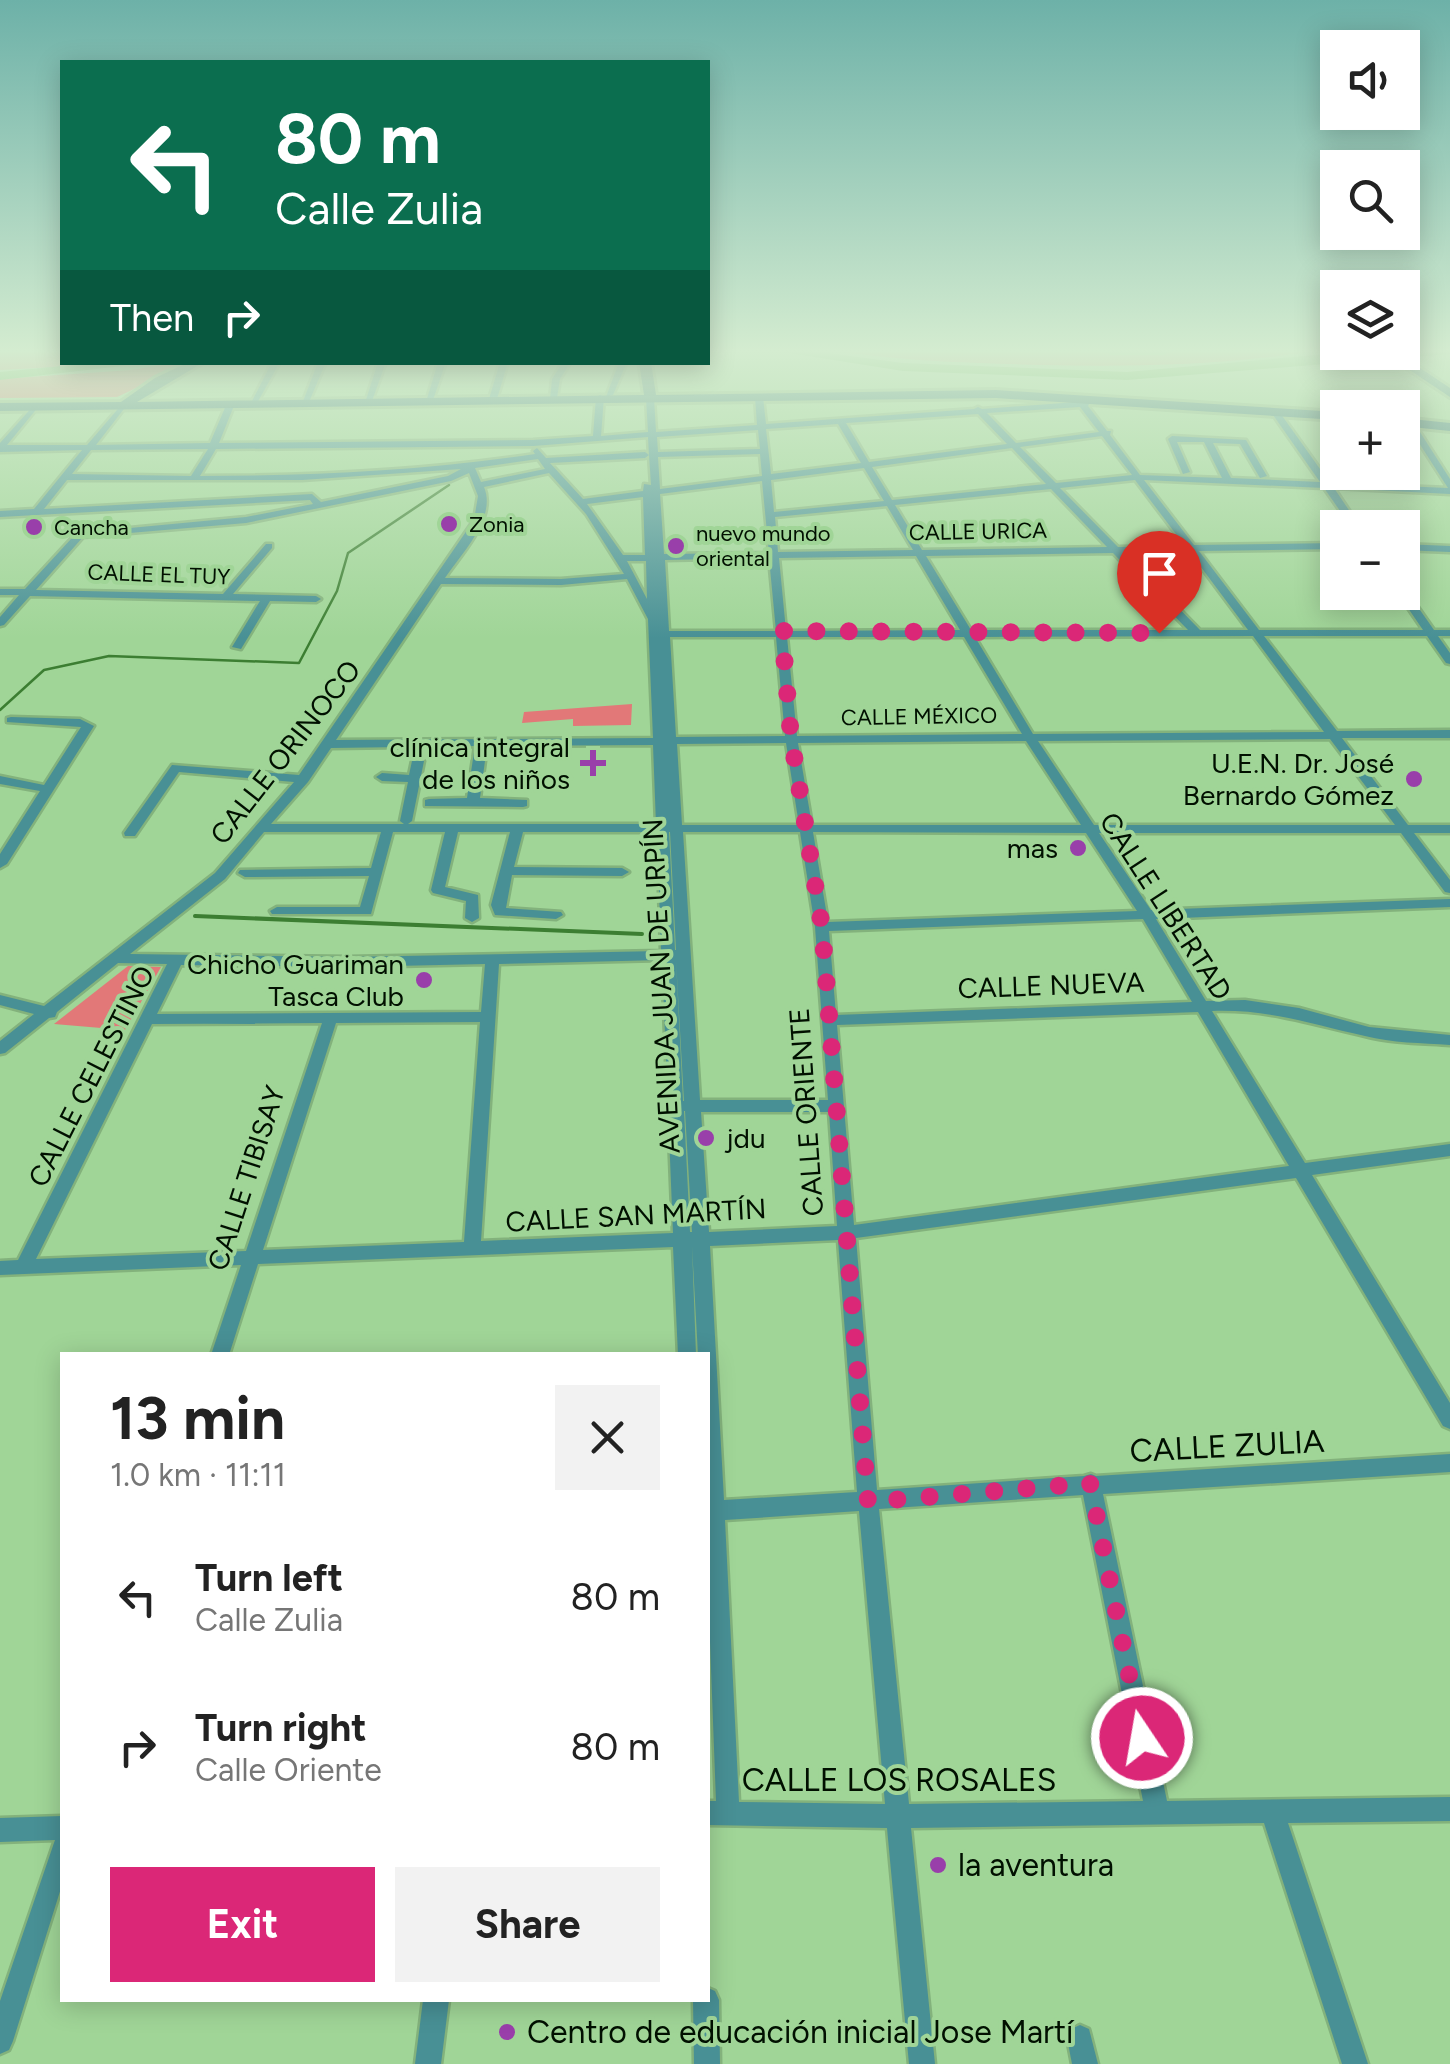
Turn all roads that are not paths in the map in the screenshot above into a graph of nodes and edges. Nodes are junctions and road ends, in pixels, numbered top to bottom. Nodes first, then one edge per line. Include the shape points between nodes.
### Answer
1 (88, 445) edge
2 (286, 445) edge
3 (534, 445) edge
4 (648, 445) edge
5 (763, 445) edge
6 (855, 445) edge
7 (1012, 445) edge
8 (1014, 445) edge
9 (1116, 445) edge
10 (1173, 445) edge
11 (1210, 445) edge
12 (1245, 445) edge
13 (1300, 445) edge
14 (1422, 445) edge
15 (213, 446) junction
16 (0, 448) edge
17 (86, 448) junction
18 (763, 451) junction
19 (650, 455) junction
20 (544, 463) junction
21 (866, 465) junction
22 (471, 468) junction
23 (1186, 472) dead end
24 (1320, 473) edge
25 (1263, 476) dead end
26 (62, 477) junction
27 (766, 477) junction
28 (1140, 477) junction
29 (193, 479) junction
30 (256, 480) junction
31 (1228, 481) junction
32 (480, 485) junction
33 (1320, 485) edge
34 (1053, 486) junction
35 (1420, 488) edge
36 (1450, 489) edge
37 (652, 492) junction
38 (247, 500) junction
39 (581, 502) junction
40 (886, 503) junction
41 (320, 506) junction
42 (91, 511) junction
43 (36, 513) junction
44 (0, 514) edge
45 (770, 514) junction
46 (84, 534) junction
47 (269, 546) dead end
48 (1320, 546) edge
49 (1420, 547) edge
50 (1194, 548) junction
51 (1450, 548) edge
52 (1114, 549) junction
53 (917, 552) junction
54 (772, 554) junction
55 (656, 556) junction
56 (620, 558) junction
57 (632, 576) junction
58 (439, 581) junction
59 (30, 590) junction
60 (0, 592) edge
61 (227, 595) junction
62 (267, 597) junction
63 (316, 599) dead end
64 (1414, 610) edge
65 (0, 623) edge
66 (658, 630) junction
67 (782, 631) junction
68 (967, 633) junction
69 (1198, 633) junction
70 (1430, 633) junction
71 (1450, 633) edge
72 (1260, 634) junction
73 (237, 647) dead end
74 (1450, 661) edge
75 (11, 720) dead end
76 (1333, 734) junction
77 (1450, 734) edge
78 (1028, 735) junction
79 (791, 737) junction
80 (666, 739) junction
81 (482, 742) junction
82 (329, 744) junction
83 (418, 761) dead end
84 (382, 777) dead end
85 (304, 779) junction
86 (414, 779) junction
87 (0, 780) edge
88 (47, 789) junction
89 (473, 802) junction
90 (429, 803) dead end
91 (523, 803) dead end
92 (406, 822) dead end
93 (453, 827) junction
94 (518, 827) junction
95 (671, 827) junction
96 (261, 828) junction
97 (388, 828) junction
98 (805, 829) junction
99 (1405, 829) junction
100 (1450, 829) edge
101 (1088, 830) junction
102 (130, 833) dead end
103 (0, 864) edge
104 (508, 871) junction
105 (245, 872) dead end
106 (376, 872) junction
107 (622, 872) dead end
108 (1450, 889) edge
109 (1450, 903) edge
110 (277, 910) dead end
111 (556, 914) dead end
112 (1147, 915) junction
113 (472, 918) dead end
114 (822, 927) junction
115 (678, 955) junction
116 (118, 959) junction
117 (177, 960) junction
118 (492, 960) junction
119 (0, 1000) edge
120 (1200, 1004) junction
121 (50, 1013) junction
122 (487, 1016) junction
123 (148, 1019) junction
124 (330, 1020) junction
125 (830, 1020) junction
126 (1447, 1045) edge
127 (0, 1049) edge
128 (685, 1106) junction
129 (836, 1106) junction
130 (1450, 1150) edge
131 (1300, 1171) junction
132 (844, 1233) junction
133 (692, 1241) junction
134 (472, 1250) junction
135 (250, 1259) junction
136 (0, 1268) edge
137 (22, 1268) junction
138 (221, 1352) edge
139 (687, 1352) edge
140 (700, 1352) edge
141 (1450, 1420) edge
142 (1450, 1463) edge
143 (1090, 1483) junction
144 (710, 1484) edge
145 (868, 1502) junction
146 (712, 1511) edge
147 (1450, 1810) edge
148 (718, 1812) edge
149 (1157, 1812) junction
150 (1272, 1814) junction
151 (898, 1816) junction
152 (60, 1828) edge
153 (0, 1830) edge
154 (60, 1855) edge
155 (436, 2002) edge
156 (706, 2002) edge
157 (0, 2041) edge
158 (428, 2064) edge
159 (708, 2064) edge
160 (922, 2064) edge
161 (1355, 2064) edge

1 - 17 street
2 - 15 street
3 - 20 street
4 - 19 street, AVENIDA JUAN DE URPÍN
5 - 18 street, CALLE ORIENTE
6 - 21 street, CALLE LIBERTAD
7 - 21 street
8 - 34 street
9 - 28 street
10 - 23 street
11 - 31 street
12 - 25 street
13 - 24 street
14 - 36 street
15 - 17 street
15 - 29 street
16 - 17 street
17 - 26 street
18 - 19 street
18 - 27 street, CALLE ORIENTE
19 - 20 street
19 - 37 street, AVENIDA JUAN DE URPÍN
20 - 22 street
20 - 32 street
20 - 39 street
21 - 27 street
21 - 40 street, CALLE LIBERTAD
22 - 30 street
22 - 32 street
22 - 41 street
26 - 29 street
26 - 43 street
27 - 37 street
27 - 45 street, CALLE ORIENTE
28 - 31 street
28 - 34 street
28 - 50 street
29 - 30 street
30 - 38 street
31 - 33 street
32 - 58 street, CALLE ORINOCO via 480,520
34 - 40 street
34 - 52 street
35 - 36 street
37 - 39 street
37 - 55 street, AVENIDA JUAN DE URPÍN
38 - 41 street via 312,497
38 - 42 street
39 - 56 street
40 - 45 street
40 - 53 street, CALLE LIBERTAD
41 - 46 street via 246,520
42 - 43 street
42 - 46 street
43 - 44 street
45 - 54 street, CALLE ORIENTE
46 - 59 street
47 - 61 street
48 - 50 street, CALLE URICA
49 - 51 street
50 - 52 street, CALLE URICA
50 - 72 street
52 - 53 street, CALLE URICA
52 - 69 street
53 - 54 street, CALLE URICA
53 - 68 street, CALLE LIBERTAD
54 - 55 street, CALLE URICA
54 - 67 street, CALLE ORIENTE
55 - 56 street, CALLE URICA
55 - 66 street, AVENIDA JUAN DE URPÍN
56 - 57 street
57 - 58 street
57 - 66 street
58 - 82 street, CALLE ORINOCO
59 - 60 street, CALLE EL TUY
59 - 61 street, CALLE EL TUY
59 - 65 street
61 - 62 street, CALLE EL TUY
62 - 63 street, CALLE EL TUY
62 - 73 street
64 - 70 street
66 - 67 street
66 - 80 street, AVENIDA JUAN DE URPÍN
67 - 68 street
67 - 79 street, CALLE ORIENTE
68 - 69 street
68 - 78 street, CALLE LIBERTAD
69 - 72 street
70 - 71 street
70 - 72 street
70 - 74 street
72 - 76 street
75 - 88 street via 87,722
76 - 77 street, CALLE MÉXICO
76 - 78 street, CALLE MÉXICO
76 - 99 street
78 - 79 street, CALLE MÉXICO
78 - 101 street, CALLE LIBERTAD
79 - 80 street, CALLE MÉXICO
79 - 98 street, CALLE ORIENTE
80 - 81 street, CALLE MÉXICO
80 - 95 street, AVENIDA JUAN DE URPÍN
81 - 82 street, CALLE MÉXICO
81 - 89 street
82 - 85 street, CALLE ORINOCO
83 - 86 street
84 - 86 street
85 - 96 street, CALLE ORINOCO
85 - 102 street via 176,768
86 - 92 street
87 - 88 street
88 - 103 street
89 - 90 street
89 - 91 street
93 - 94 street
93 - 97 street
93 - 113 street via 438,890 472,898
94 - 95 street
94 - 104 street
95 - 98 street
95 - 115 street, AVENIDA JUAN DE URPÍN
96 - 97 street
96 - 116 street, CALLE ORINOCO via 220,876
97 - 106 street
98 - 101 street
98 - 114 street, CALLE ORIENTE
99 - 100 street
99 - 101 street
99 - 108 street
101 - 112 street, CALLE LIBERTAD
104 - 107 street
104 - 111 street via 500,912
105 - 106 street
106 - 110 street via 366,911
109 - 112 street
112 - 114 street
112 - 120 street, CALLE LIBERTAD
114 - 125 street, CALLE ORIENTE
115 - 118 street
115 - 128 street, AVENIDA JUAN DE URPÍN
116 - 117 street
116 - 121 street, CALLE ORINOCO
117 - 118 street
117 - 123 street, CALLE CELESTINO
118 - 122 street
119 - 121 street
120 - 125 street, CALLE NUEVA
120 - 126 street, CALLE NUEVA via 1299,1013
120 - 131 street, CALLE LIBERTAD
121 - 127 street, CALLE ORINOCO
122 - 124 street
122 - 134 street
123 - 124 street
123 - 137 street, CALLE CELESTINO
124 - 135 street, CALLE TIBISAY
125 - 129 street, CALLE ORIENTE
128 - 129 street
128 - 133 street, AVENIDA JUAN DE URPÍN
129 - 132 street, CALLE ORIENTE
130 - 131 street, CALLE SAN MARTÍN
131 - 132 street, CALLE SAN MARTÍN
131 - 141 street, CALLE LIBERTAD
132 - 133 street, CALLE SAN MARTÍN
132 - 145 street, CALLE ORIENTE
133 - 134 street, CALLE SAN MARTÍN
133 - 139 street, AVENIDA JUAN DE URPÍN
133 - 140 street, AVENIDA JUAN DE URPÍN
134 - 135 street, CALLE SAN MARTÍN
135 - 137 street, CALLE SAN MARTÍN
135 - 138 street, CALLE TIBISAY
136 - 137 street, CALLE SAN MARTÍN
142 - 143 street, CALLE ZULIA
143 - 145 street, CALLE ZULIA
143 - 149 street
144 - 146 street, AVENIDA JUAN DE URPÍN
145 - 146 street, CALLE ZULIA
145 - 151 street, CALLE ORIENTE
146 - 148 street, AVENIDA JUAN DE URPÍN
147 - 150 street, CALLE LOS ROSALES
148 - 151 street, CALLE LOS ROSALES
149 - 150 street, CALLE LOS ROSALES
149 - 151 street, CALLE LOS ROSALES
150 - 161 street
151 - 160 street, CALLE ORIENTE
152 - 153 street
154 - 157 street
155 - 158 street
156 - 159 street

